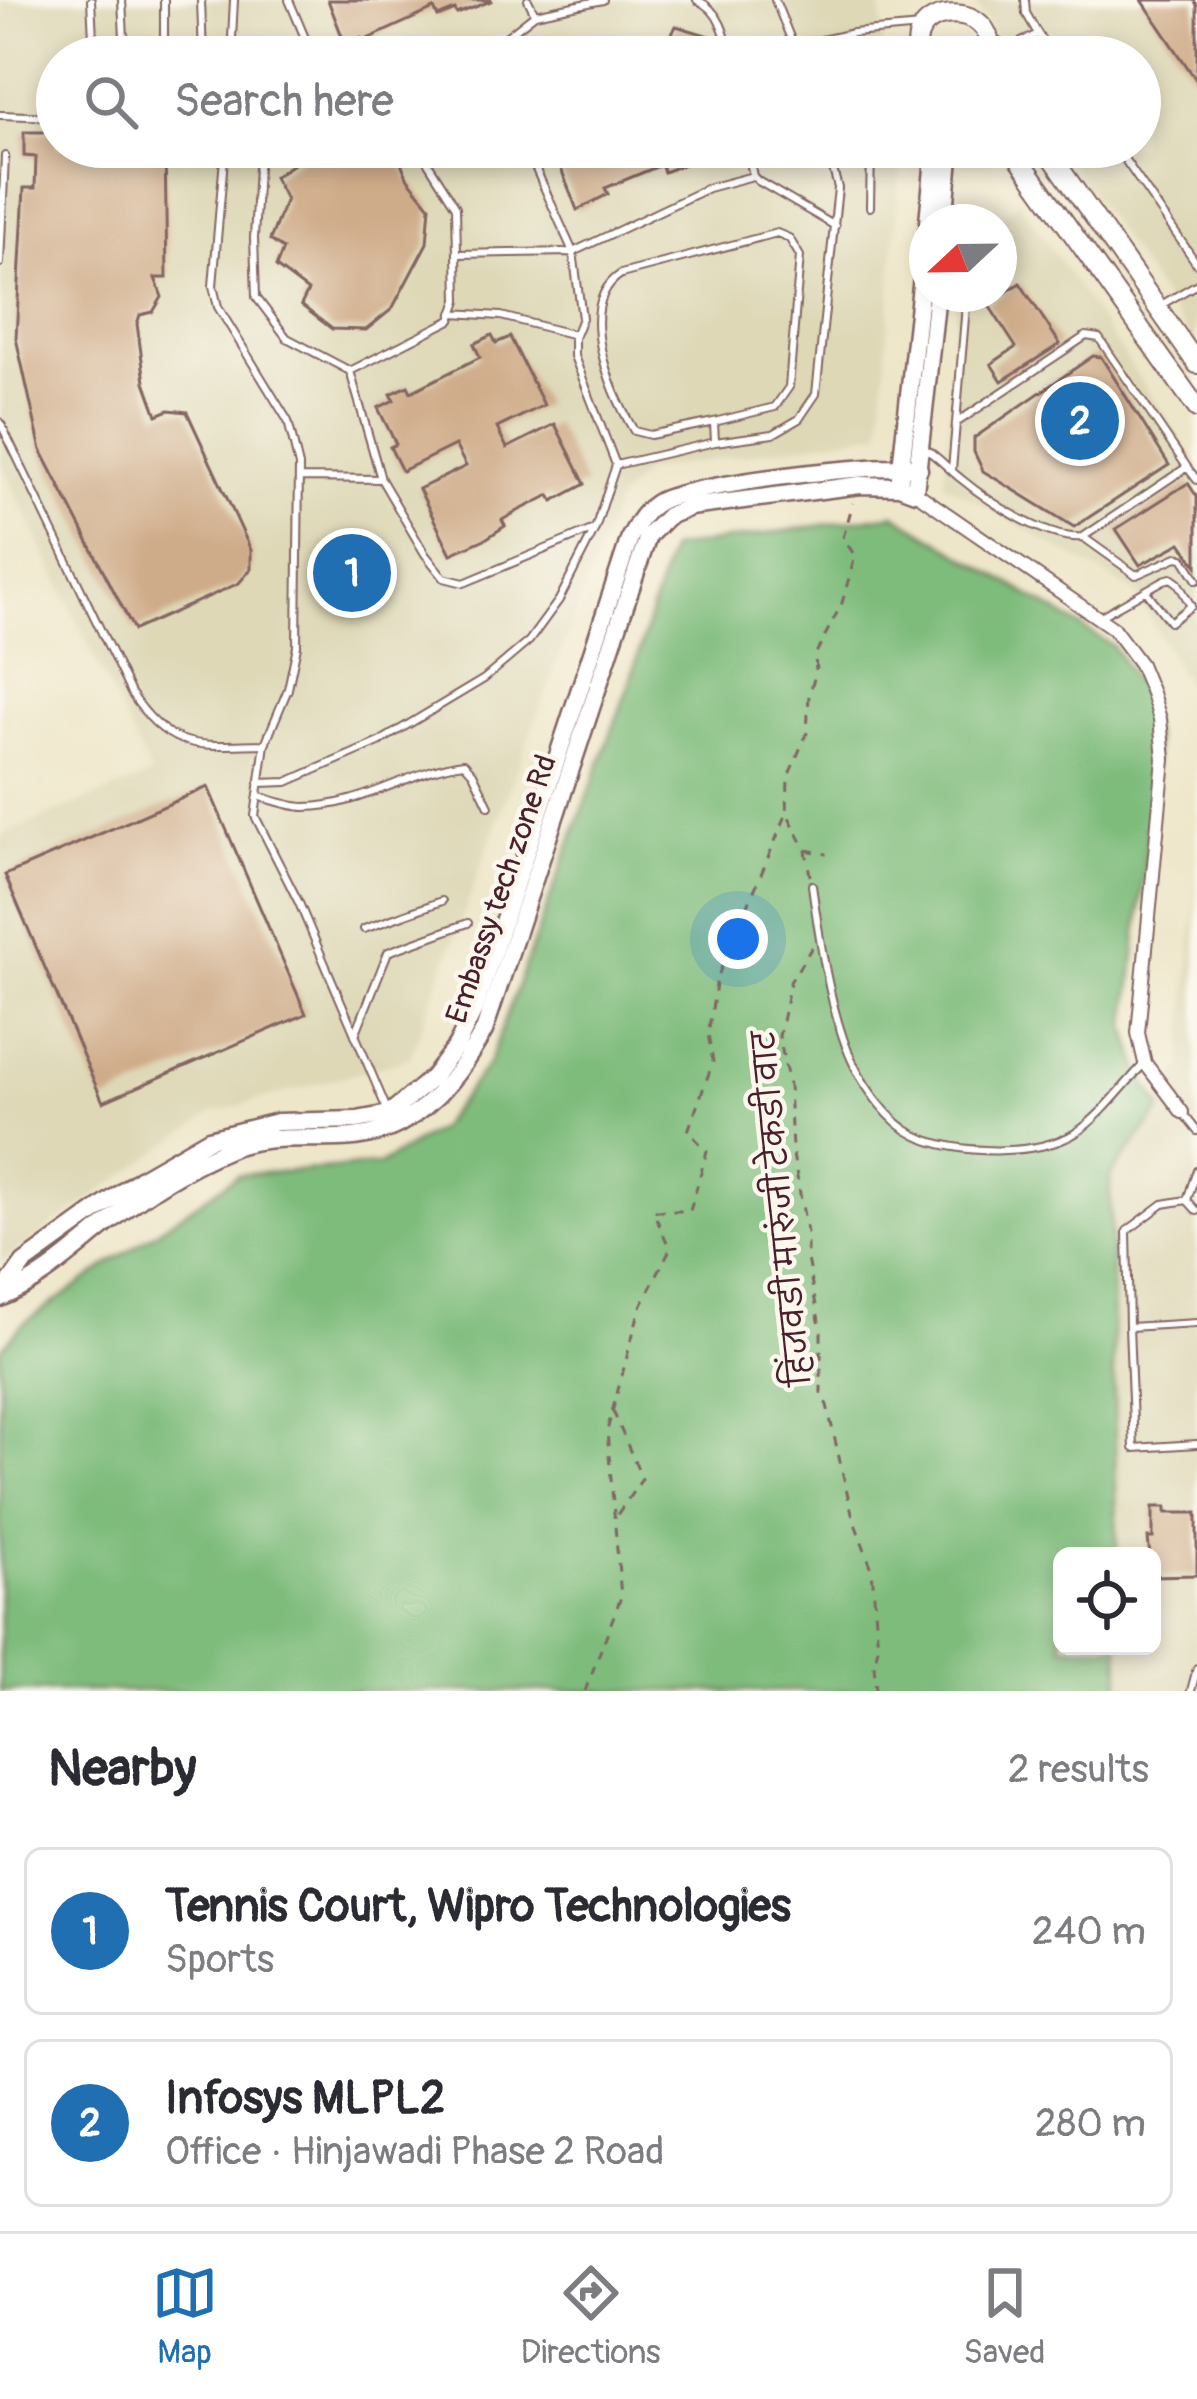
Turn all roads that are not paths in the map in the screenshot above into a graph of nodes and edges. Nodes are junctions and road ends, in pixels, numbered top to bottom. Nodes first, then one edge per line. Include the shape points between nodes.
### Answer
1 (91, 0) edge
2 (122, 0) edge
3 (164, 0) edge
4 (201, 0) edge
5 (234, 0) edge
6 (289, 0) edge
7 (528, 0) edge
8 (603, 0) edge
9 (775, 0) edge
10 (1025, 0) edge
11 (706, 1) edge
12 (957, 4) edge
13 (535, 14) junction
14 (922, 15) edge
15 (1037, 34) joint
16 (93, 36) edge
17 (123, 36) edge
18 (164, 36) edge
19 (202, 36) edge
20 (232, 36) edge
21 (304, 36) edge
22 (506, 36) edge
23 (726, 36) edge
24 (791, 36) edge
25 (840, 36) edge
26 (985, 36) edge
27 (1033, 36) edge
28 (0, 115) edge
29 (36, 116) edge
30 (4, 156) dead end
31 (223, 168) edge
32 (258, 168) edge
33 (431, 168) edge
34 (535, 168) edge
35 (751, 168) edge
36 (833, 168) edge
37 (871, 168) edge
38 (944, 168) edge
39 (948, 168) edge
40 (1027, 168) edge
41 (1060, 168) edge
42 (1131, 168) edge
43 (753, 176) junction
44 (933, 204) edge
45 (945, 204) edge
46 (870, 207) dead end
47 (836, 226) junction
48 (573, 252) junction
49 (458, 254) junction
50 (0, 263) edge
51 (1197, 264) edge
52 (1197, 284) edge
53 (1158, 307) junction
54 (922, 312) edge
55 (935, 312) edge
56 (965, 312) edge
57 (453, 313) junction
58 (575, 335) junction
59 (1194, 354) edge
60 (350, 371) junction
61 (1197, 408) edge
62 (0, 422) edge
63 (714, 422) junction
64 (956, 423) junction
65 (716, 442) junction
66 (922, 447) junction
67 (616, 465) junction
68 (912, 467) junction
69 (1186, 467) junction
70 (952, 470) junction
71 (299, 478) junction
72 (381, 479) junction
73 (1197, 480) edge
74 (907, 489) junction
75 (595, 529) junction
76 (1083, 537) junction
77 (1197, 580) edge
78 (1146, 591) junction
79 (1099, 617) junction
80 (265, 744) junction
81 (259, 783) junction
82 (258, 796) junction
83 (488, 806) dead end
84 (812, 885) road end
85 (442, 901) dead end
86 (469, 923) dead end
87 (364, 929) dead end
88 (355, 1035) junction
89 (1145, 1063) junction
90 (1181, 1112) joint
91 (391, 1120) junction
92 (1197, 1131) edge
93 (1197, 1170) edge
94 (1187, 1200) junction
95 (1197, 1211) edge
96 (0, 1297) edge
97 (1197, 1323) edge
98 (1129, 1327) junction
99 (1197, 1444) edge
100 (1197, 1668) edge
101 (1191, 1691) edge

1 - 16 lane
2 - 17 lane
3 - 18 lane
4 - 19 lane
5 - 20 lane
6 - 21 lane
7 - 13 lane
8 - 13 lane
9 - 24 lane
10 - 15 lane
11 - 23 lane
12 - 14 main road
12 - 26 main road via 976,14
13 - 22 lane
14 - 25 lane
15 - 27 lane
28 - 29 lane
30 - 50 lane
31 - 71 lane via 218,307 288,421
32 - 60 lane via 256,297 286,338
33 - 49 lane via 456,207
34 - 48 lane
35 - 43 lane
36 - 47 lane
37 - 46 lane
38 - 44 street
39 - 45 street
40 - 61 main road
41 - 53 main road
42 - 51 lane
43 - 47 lane
43 - 48 lane via 708,188
47 - 65 lane via 816,394 773,434
48 - 49 lane
48 - 58 lane via 583,318
49 - 57 lane
52 - 53 lane
53 - 59 main road
54 - 68 street
55 - 66 street
56 - 64 lane
57 - 58 lane
57 - 60 lane
58 - 67 lane via 574,356
60 - 72 lane
62 - 80 lane via 149,721 208,747
63 - 63 lane via 650,435 634,430 601,352 603,297 621,274 777,233 800,256 789,388 775,407
63 - 65 lane
64 - 69 lane via 1086,336 1099,338
64 - 70 lane
65 - 67 lane
66 - 68 street
66 - 70 lane
67 - 75 lane
68 - 74 street
68 - 91 street via 682,493 642,516 465,1030
69 - 73 lane
69 - 76 lane
70 - 76 lane via 1045,532
71 - 72 lane
71 - 80 lane via 297,646
72 - 75 lane via 424,554 444,578 464,583
74 - 79 street
74 - 91 street, Embassy tech zone Rd via 860,485 690,507 648,536 484,1031 435,1100
75 - 81 lane via 560,600 530,640 484,679 379,742 287,782
76 - 77 lane via 1136,575 1177,557
78 - 78 lane via 1171,578 1191,606 1170,622
78 - 79 lane
79 - 89 street via 1128,643 1160,718 1164,786 1138,1033
80 - 81 lane
81 - 82 lane
82 - 83 lane via 304,807 464,763
82 - 88 lane via 255,816
84 - 89 lane via 855,1065 883,1108 914,1135 964,1148 1046,1144 1076,1133
85 - 87 lane
86 - 88 lane via 388,952
88 - 91 lane
89 - 90 street
90 - 92 lane
91 - 96 street, Embassy tech zone Rd via 356,1136 227,1149 94,1222 27,1287
93 - 94 lane
94 - 95 lane
94 - 98 lane via 1163,1204 1127,1231
97 - 98 lane
98 - 99 lane via 1133,1448
100 - 101 lane

